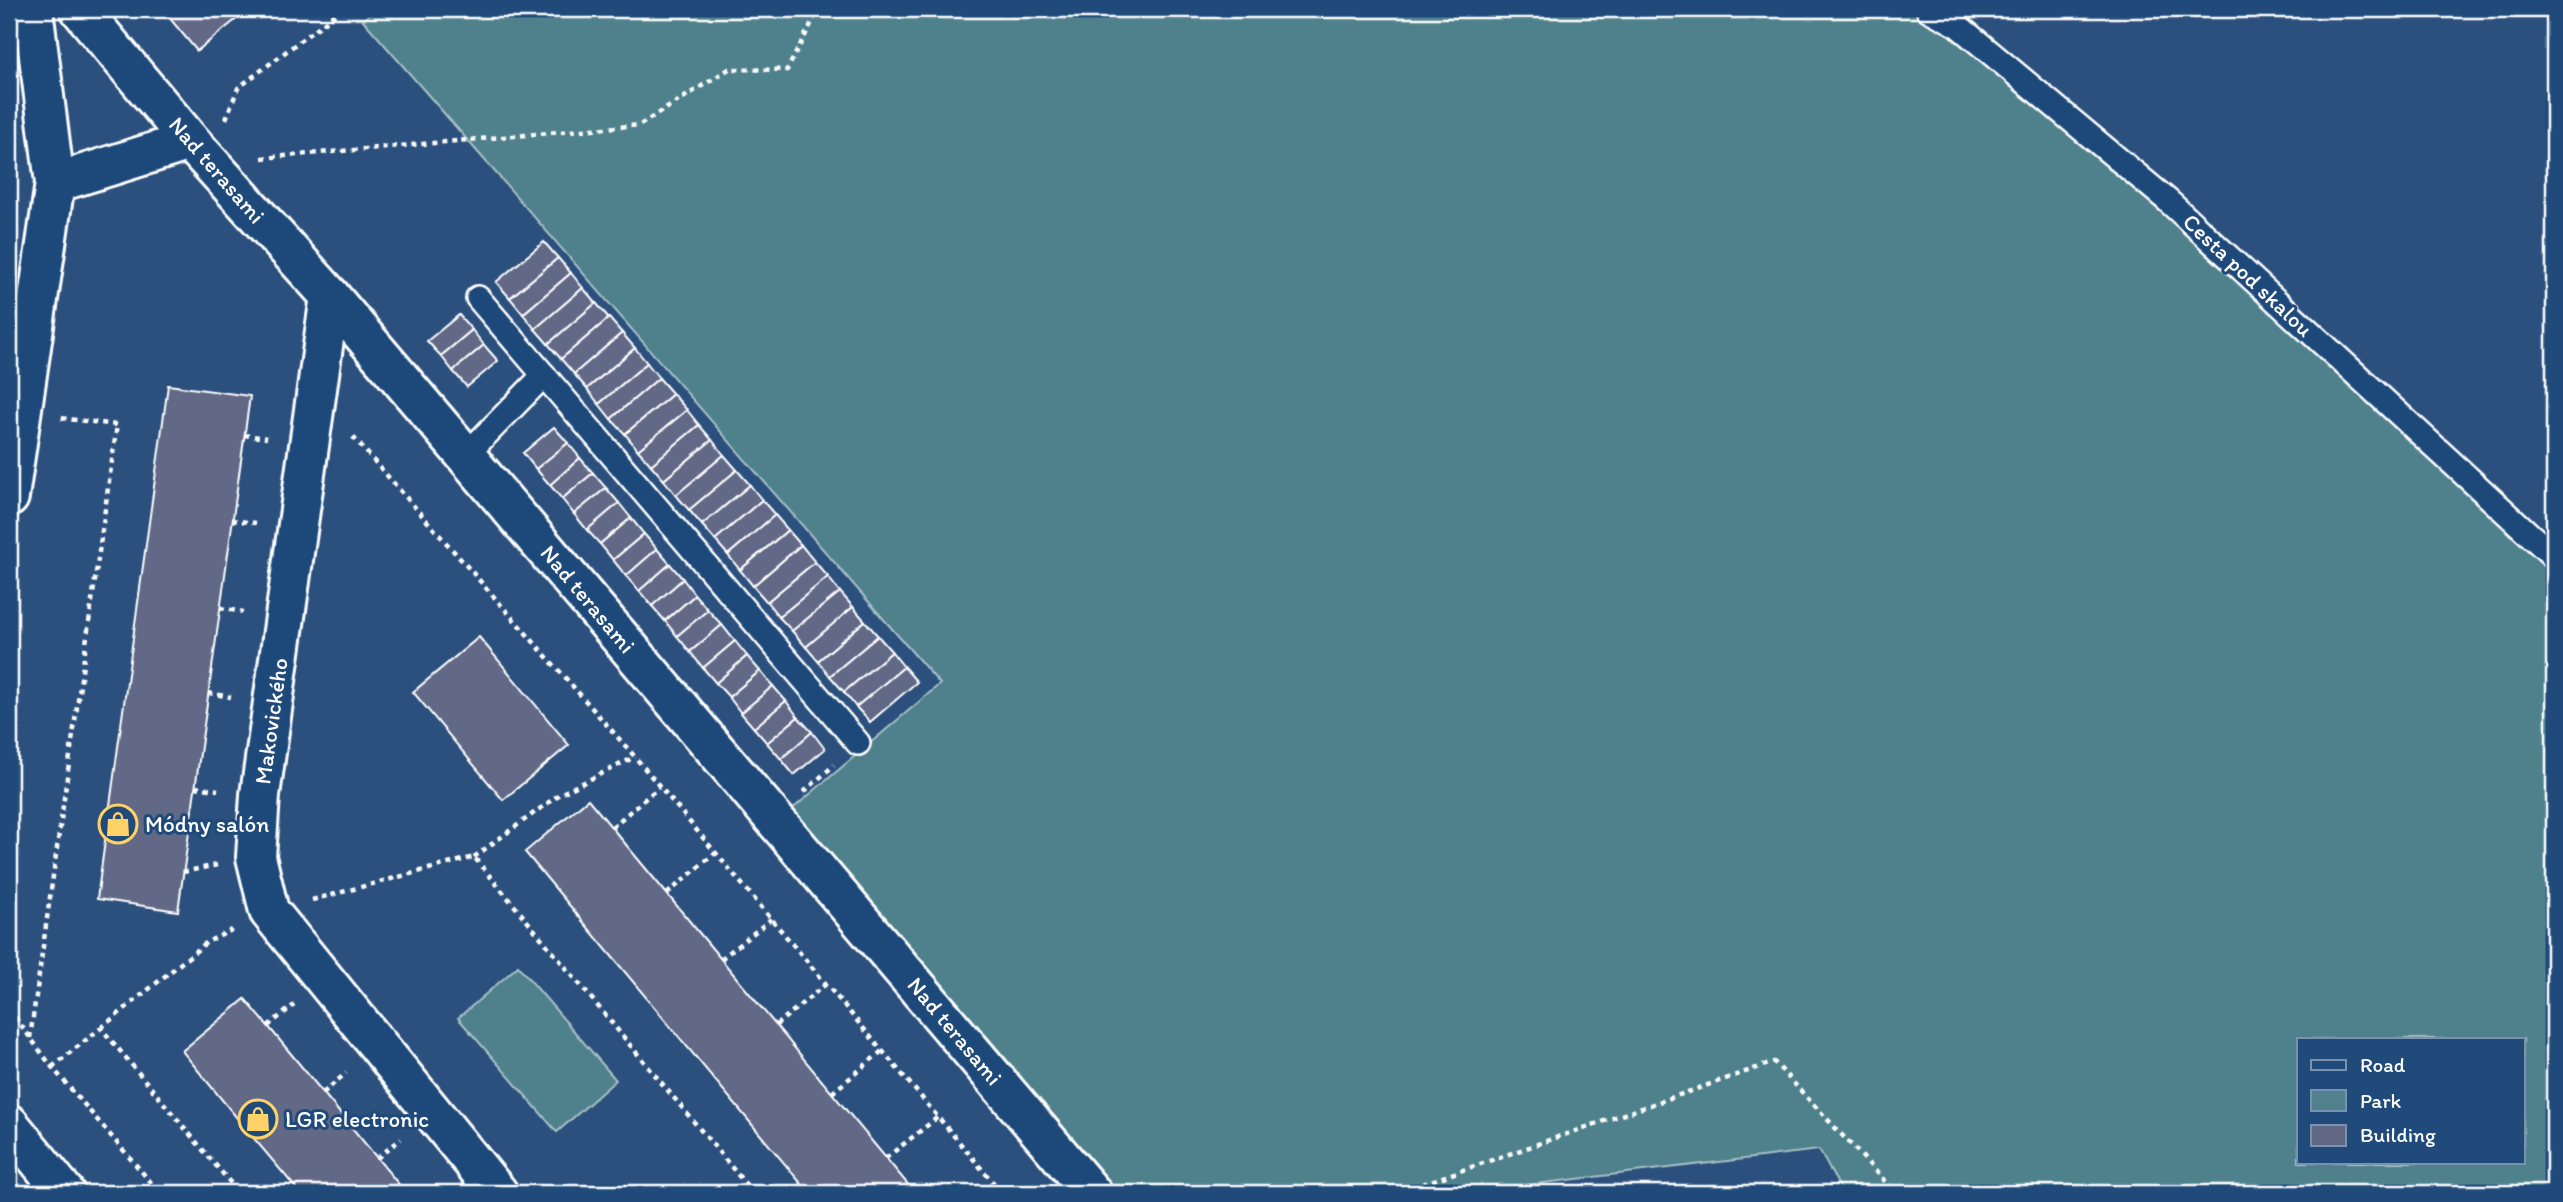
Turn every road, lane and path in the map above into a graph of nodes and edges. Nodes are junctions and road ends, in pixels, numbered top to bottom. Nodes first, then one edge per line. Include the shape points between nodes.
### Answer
1 (33, 9) edge
2 (79, 9) edge
3 (342, 9) edge
4 (819, 9) edge
5 (1928, 9) edge
6 (200, 152) junction
7 (55, 183) junction
8 (330, 296) junction
9 (478, 298) dead end
10 (544, 375) junction
11 (315, 395) junction
12 (76, 420) dead end
13 (466, 455) junction
14 (9, 497) edge
15 (2554, 557) edge
16 (858, 743) joint
17 (635, 757) junction
18 (659, 787) junction
19 (775, 818) junction
20 (612, 827) dead end
21 (715, 853) junction
22 (474, 857) junction
23 (667, 894) dead end
24 (269, 911) junction
25 (771, 919) junction
26 (721, 960) dead end
27 (826, 984) junction
28 (9, 1010) edge
29 (776, 1025) dead end
30 (101, 1028) junction
31 (30, 1038) junction
32 (883, 1051) junction
33 (52, 1067) junction
34 (832, 1093) dead end
35 (938, 1117) junction
36 (9, 1124) edge
37 (886, 1158) dead end
38 (994, 1183) junction
39 (65, 1193) edge
40 (160, 1193) edge
41 (239, 1193) edge
42 (498, 1193) edge
43 (753, 1193) edge
44 (981, 1193) edge
45 (1002, 1193) edge
46 (1092, 1193) edge
47 (1405, 1193) edge
48 (1896, 1193) edge

1 - 7 street
2 - 6 street, Nad terasami
3 - 6 path via 238,88
4 - 6 path via 787,70 729,69 640,125
5 - 15 lane, Cesta pod skalou via 1956,24 2167,200
6 - 7 street
6 - 8 street, Nad terasami
7 - 14 street
8 - 11 street, Makovického
8 - 13 street, Nad terasami
9 - 10 lane
10 - 13 lane
10 - 16 lane
11 - 17 path
11 - 24 street, Makovického via 260,795 256,857
12 - 31 path via 117,425
13 - 19 street, Nad terasami
16 - 19 path
17 - 18 path
17 - 22 path via 560,794
18 - 20 path
18 - 21 path
19 - 46 street, Nad terasami
21 - 23 path
21 - 25 path
22 - 24 path
22 - 43 path
24 - 30 path via 207,942
24 - 42 street, Makovického
25 - 26 path
25 - 27 path
27 - 29 path
27 - 32 path
28 - 31 path
30 - 33 path
30 - 41 path
31 - 33 path
32 - 34 path
32 - 35 path
33 - 40 path
35 - 37 path
35 - 38 path
36 - 39 street
38 - 44 path
38 - 45 path
47 - 48 path via 1774,1062

